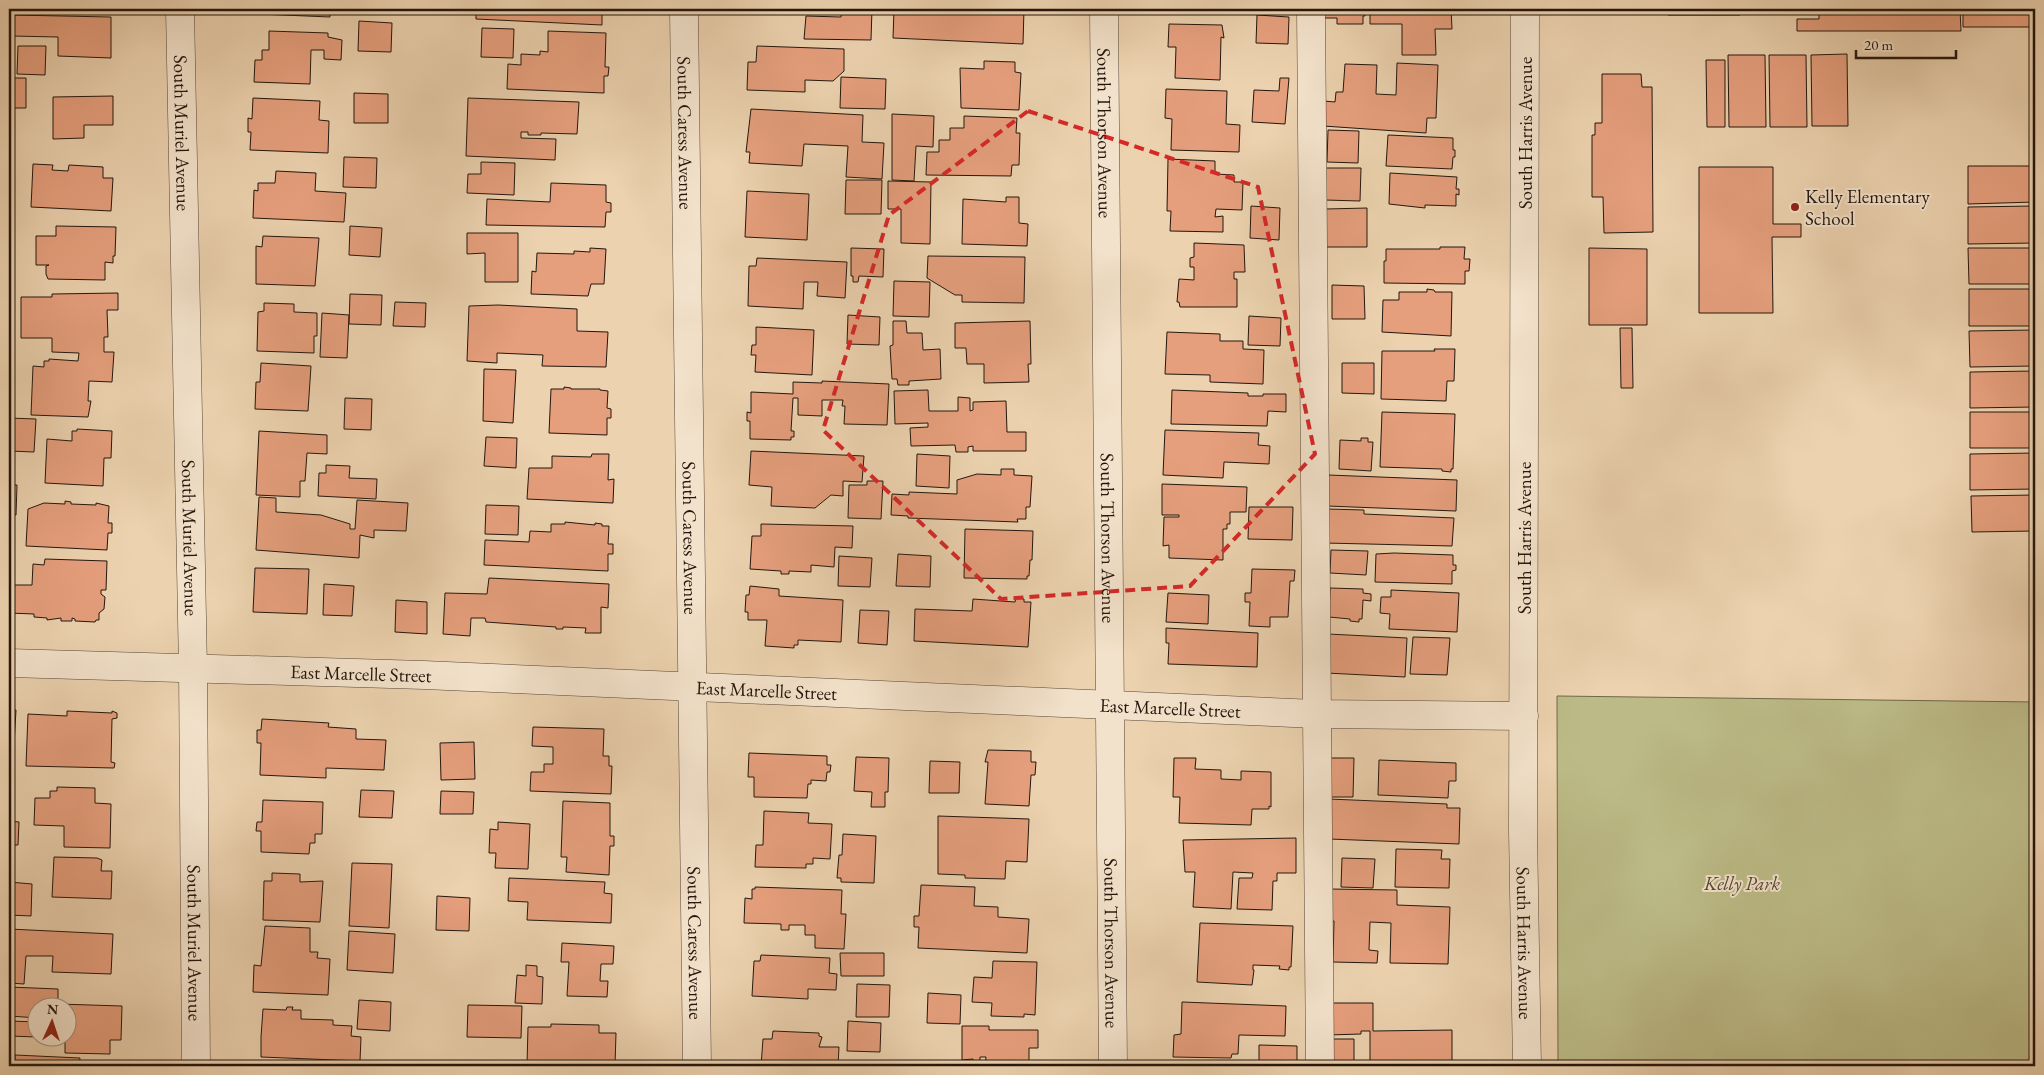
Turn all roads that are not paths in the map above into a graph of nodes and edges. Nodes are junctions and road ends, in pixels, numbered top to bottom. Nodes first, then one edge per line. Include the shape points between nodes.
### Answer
1 (180, 9) edge
2 (684, 9) edge
3 (1104, 9) edge
4 (1311, 9) edge
5 (1525, 9) edge
6 (9, 663) edge
7 (193, 669) junction
8 (691, 686) junction
9 (1108, 705) junction
10 (1316, 714) junction
11 (1524, 716) junction
12 (196, 1066) edge
13 (697, 1066) edge
14 (1113, 1066) edge
15 (1320, 1066) edge
16 (1527, 1066) edge

1 - 7 street, South Muriel Avenue
2 - 8 street, South Caress Avenue
3 - 9 street, South Thorson Avenue
4 - 10 street
5 - 11 street, South Harris Avenue
6 - 7 street, East Marcelle Street
7 - 8 street, East Marcelle Street
7 - 12 street, South Muriel Avenue
8 - 9 street, East Marcelle Street
8 - 13 street, South Caress Avenue
9 - 10 street, East Marcelle Street
9 - 14 street, South Thorson Avenue
10 - 11 street, East Marcelle Street
10 - 15 street
11 - 16 street, South Harris Avenue

